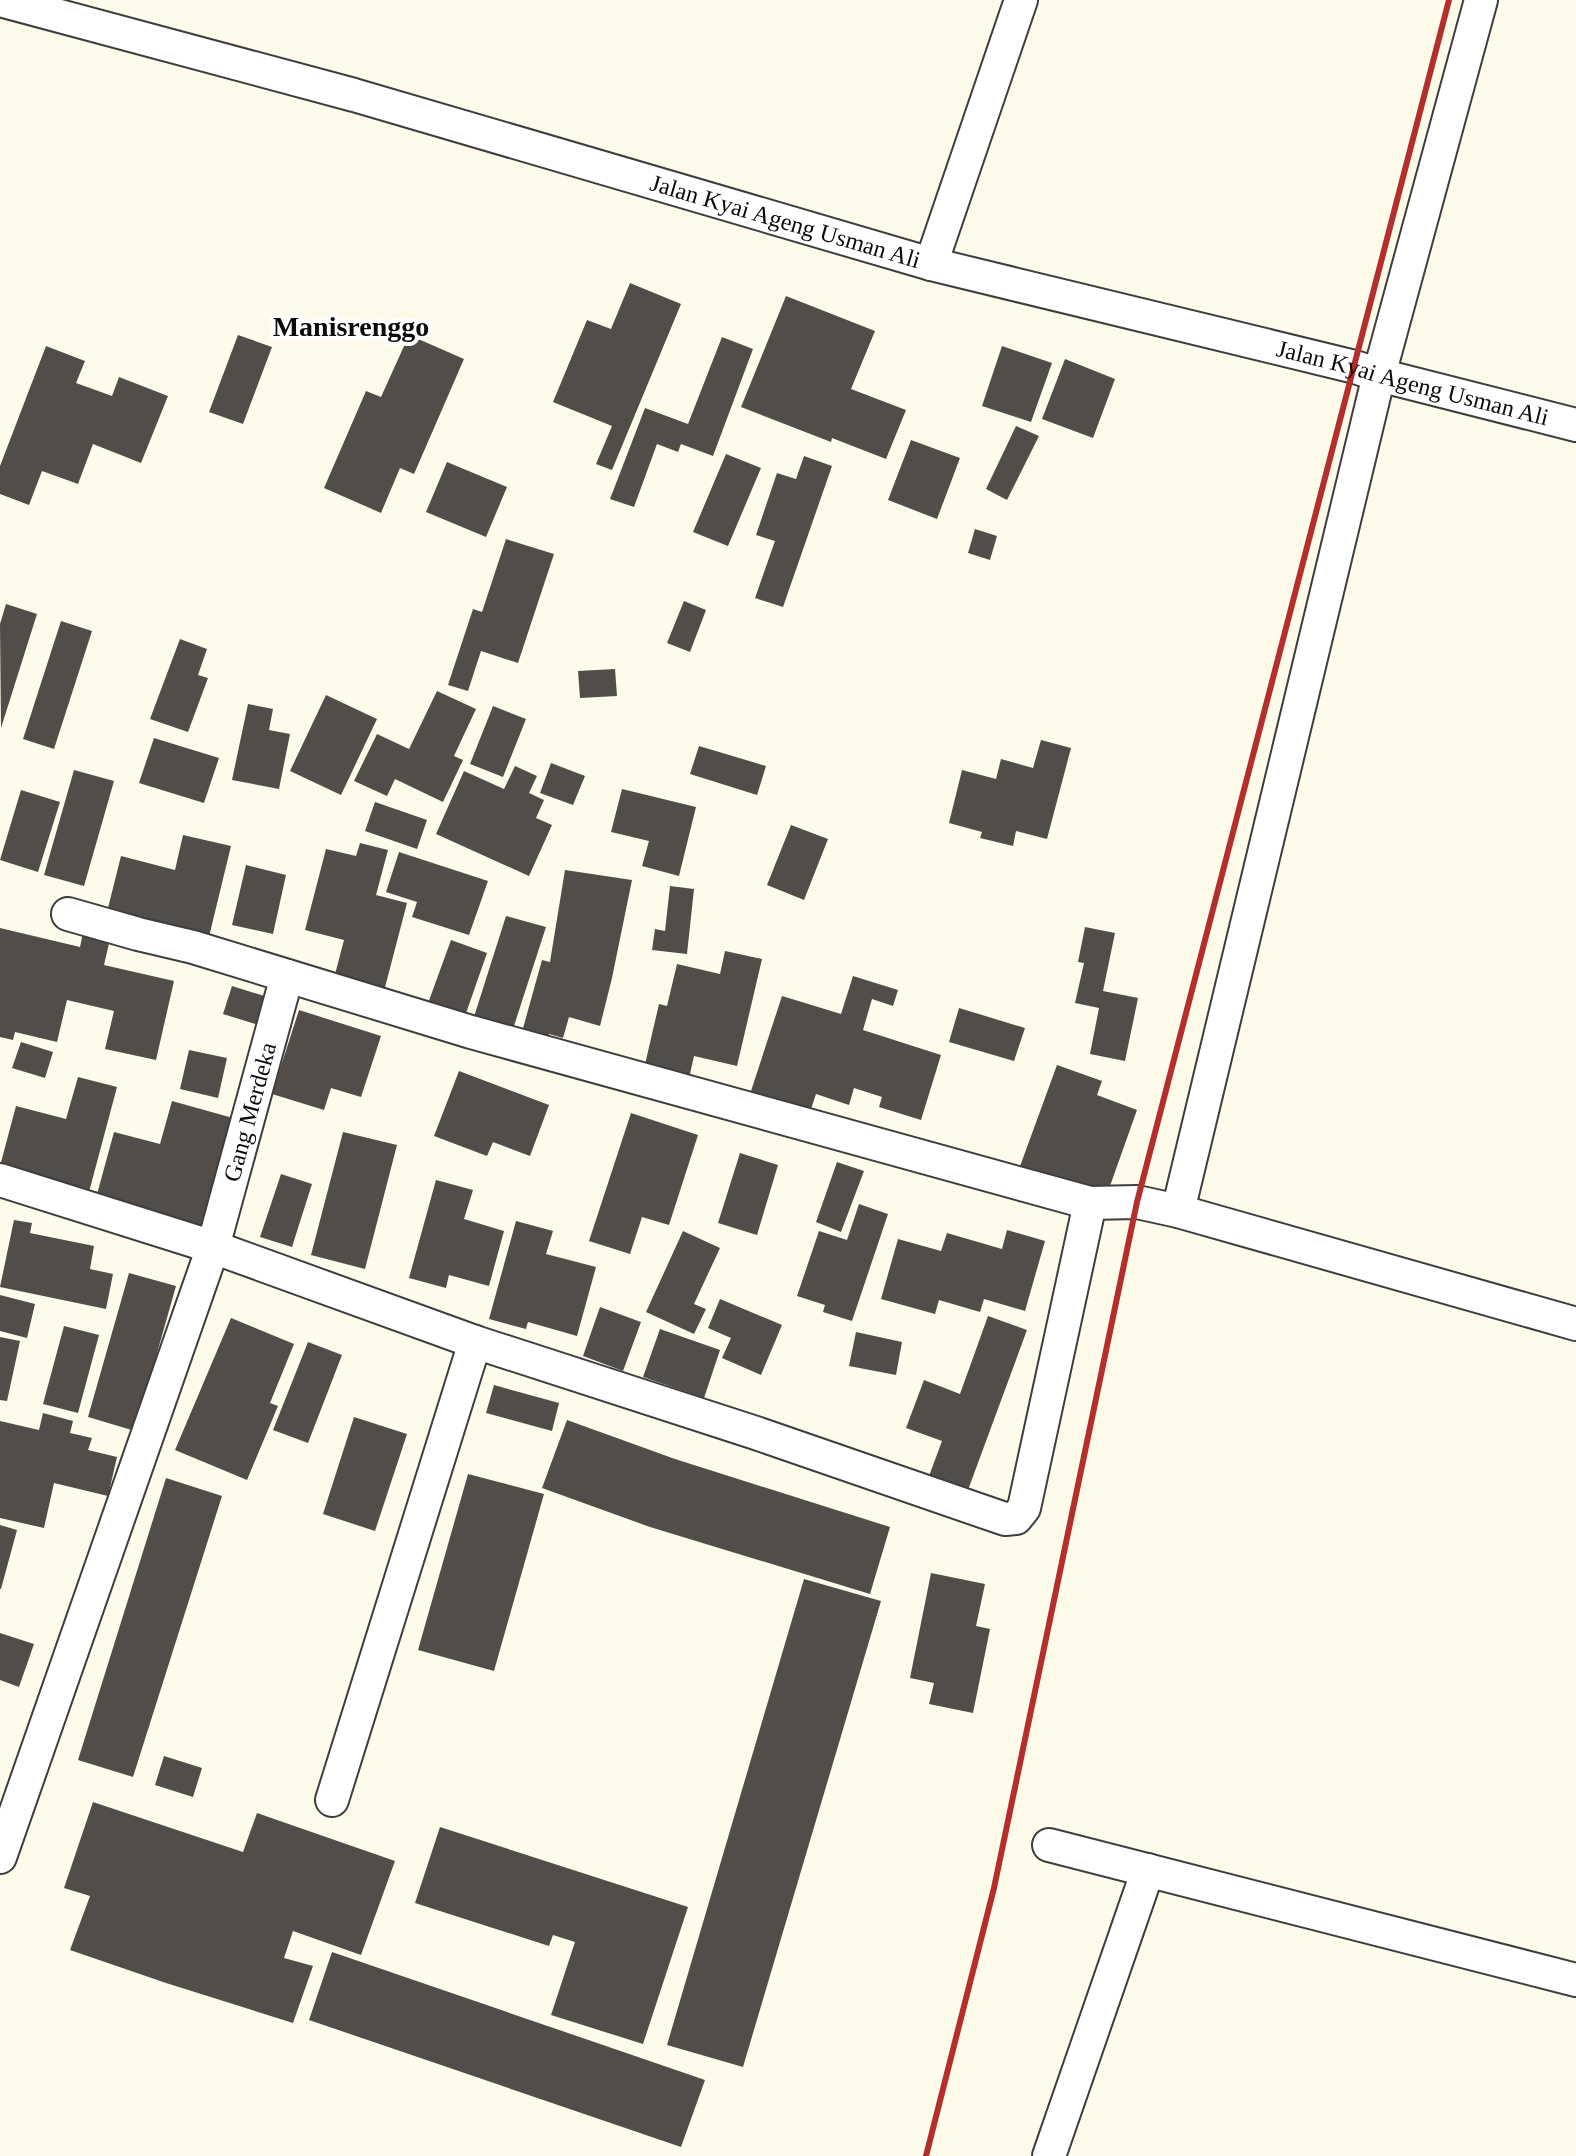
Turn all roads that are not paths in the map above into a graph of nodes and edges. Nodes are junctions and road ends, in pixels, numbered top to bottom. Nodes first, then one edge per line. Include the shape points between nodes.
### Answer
1 (0, 0) edge
2 (1021, 0) edge
3 (1481, 0) edge
4 (931, 264) junction
5 (1379, 375) junction
6 (1576, 425) edge
7 (68, 914) dead end
8 (287, 976) junction
9 (0, 1180) edge
10 (1090, 1203) junction
11 (1178, 1211) junction
12 (213, 1247) junction
13 (1576, 1324) edge
14 (475, 1342) junction
15 (332, 1800) dead end
16 (1049, 1845) dead end
17 (0, 1857) edge
18 (1148, 1870) junction
19 (1576, 1980) edge
20 (1049, 2156) edge

1 - 4 street, Jalan Kyai Ageng Usman Ali via 339,90
2 - 4 street
3 - 5 street
4 - 5 street, Jalan Kyai Ageng Usman Ali
5 - 6 street, Jalan Kyai Ageng Usman Ali
5 - 11 street
7 - 8 street
8 - 10 street
8 - 12 street, Gang Merdeka
9 - 12 street
10 - 11 street via 1137,1202
10 - 14 street via 1024,1508 1016,1518 1005,1519
11 - 13 street
12 - 14 street
12 - 17 street, Gang Merdeka
14 - 15 street
16 - 18 street
18 - 19 street
18 - 20 street

